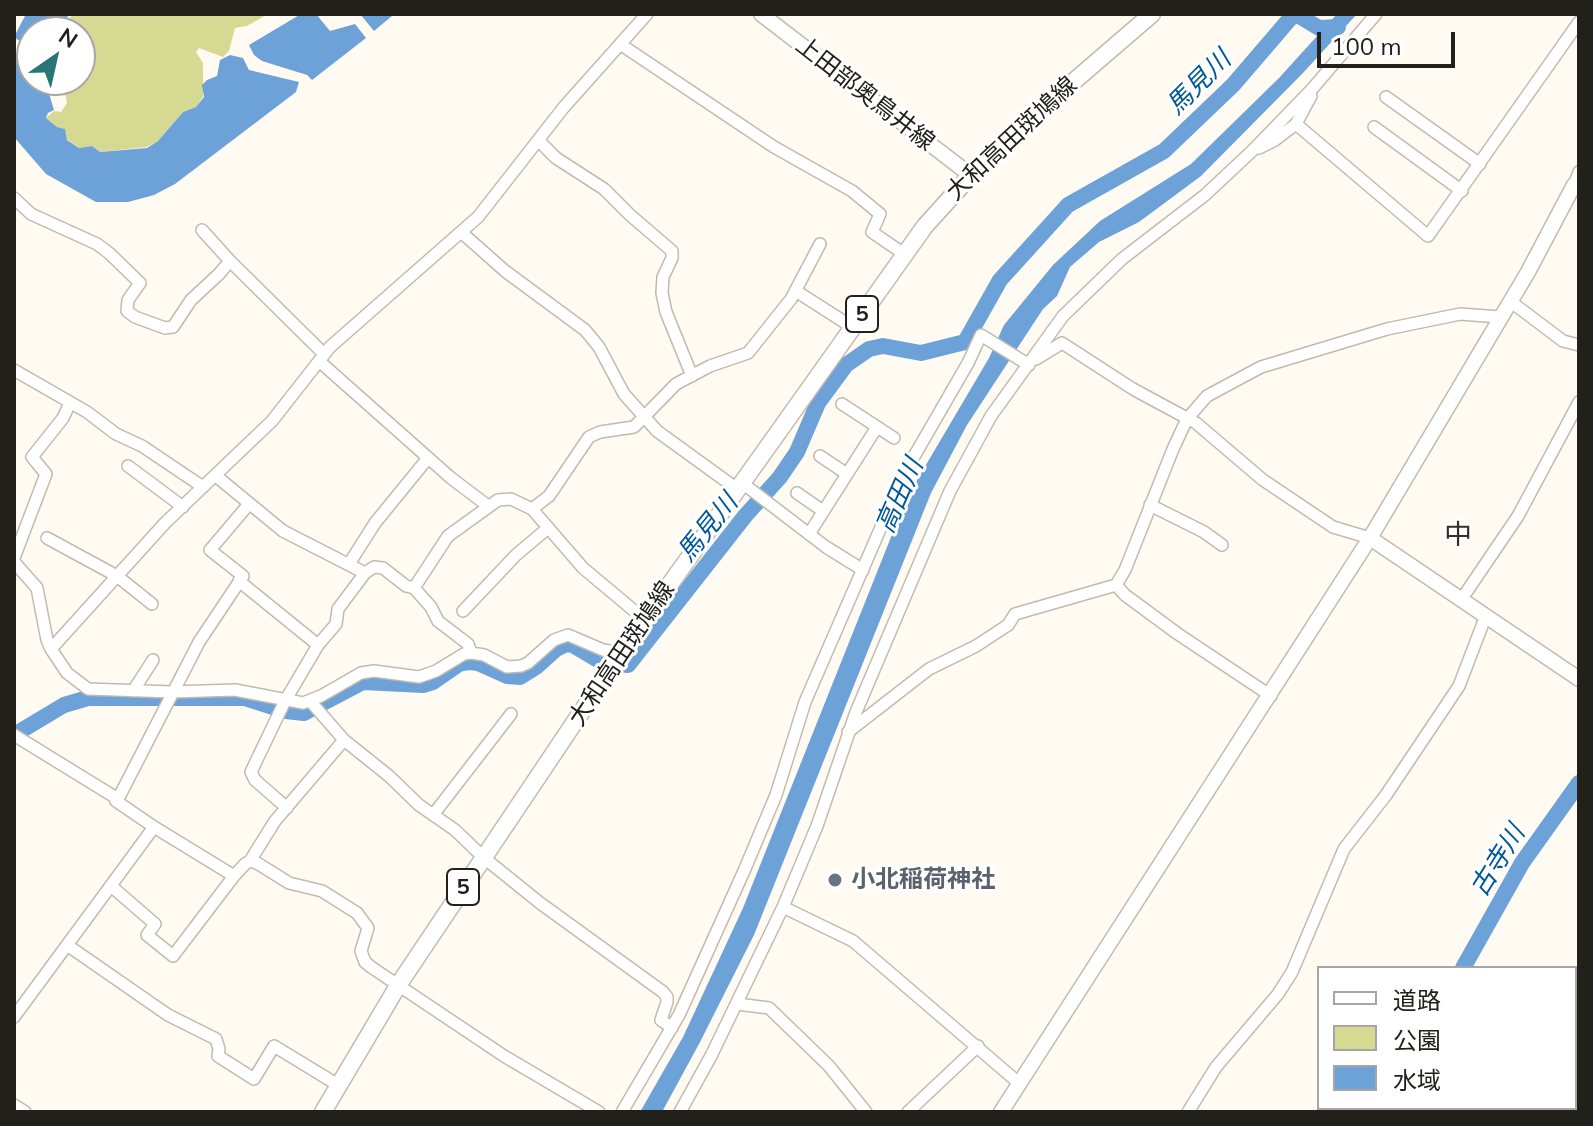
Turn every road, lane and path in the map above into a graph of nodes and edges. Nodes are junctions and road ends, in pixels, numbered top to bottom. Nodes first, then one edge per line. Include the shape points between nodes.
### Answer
1 (647, 14) edge
2 (761, 14) edge
3 (1152, 14) edge
4 (1376, 14) edge
5 (1579, 22) edge
6 (620, 44) junction
7 (1313, 88) junction
8 (1386, 97) dead end
9 (1296, 124) junction
10 (1374, 127) dead end
11 (538, 140) junction
12 (1252, 151) junction
13 (1480, 164) junction
14 (969, 174) junction
15 (1578, 180) edge
16 (1462, 191) junction
17 (14, 198) edge
18 (202, 230) dead end
19 (461, 232) junction
20 (820, 244) dead end
21 (904, 254) junction
22 (230, 261) junction
23 (796, 291) junction
24 (1510, 301) junction
25 (1500, 317) junction
26 (852, 327) junction
27 (1579, 345) edge
28 (321, 358) junction
29 (1028, 363) junction
30 (14, 370) edge
31 (692, 376) junction
32 (1579, 402) edge
33 (70, 403) junction
34 (842, 404) dead end
35 (644, 416) junction
36 (1187, 419) junction
37 (877, 427) junction
38 (894, 438) dead end
39 (820, 456) dead end
40 (428, 458) junction
41 (128, 466) dead end
42 (847, 474) junction
43 (216, 476) junction
44 (739, 485) junction
45 (203, 487) junction
46 (797, 493) dead end
47 (249, 504) junction
48 (1150, 505) junction
49 (488, 506) junction
50 (183, 507) junction
51 (532, 509) junction
52 (823, 511) junction
53 (548, 528) junction
54 (809, 534) junction
55 (47, 538) dead end
56 (1370, 538) junction
57 (1222, 545) dead end
58 (14, 560) edge
59 (349, 564) junction
60 (863, 570) junction
61 (365, 573) junction
62 (117, 576) junction
63 (239, 581) junction
64 (1116, 585) junction
65 (414, 588) junction
66 (1461, 600) junction
67 (152, 604) dead end
68 (463, 611) dead end
69 (1485, 618) junction
70 (644, 619) junction
71 (318, 645) junction
72 (51, 649) junction
73 (471, 653) junction
74 (617, 659) junction
75 (153, 660) dead end
76 (1579, 679) edge
77 (133, 691) junction
78 (1271, 696) junction
79 (169, 697) junction
80 (283, 706) junction
81 (314, 706) junction
82 (511, 714) dead end
83 (848, 732) junction
84 (17, 736) edge
85 (344, 740) junction
86 (118, 799) junction
87 (287, 808) junction
88 (433, 815) junction
89 (154, 827) junction
90 (483, 857) junction
91 (250, 861) junction
92 (234, 876) junction
93 (111, 886) junction
94 (783, 907) junction
95 (67, 945) junction
96 (399, 984) junction
97 (692, 987) junction
98 (667, 997) junction
99 (737, 1004) junction
100 (14, 1017) edge
101 (672, 1028) junction
102 (978, 1046) junction
103 (1020, 1084) junction
104 (338, 1085) junction
105 (14, 1105) edge
106 (25, 1112) edge
107 (323, 1112) edge
108 (599, 1112) edge
109 (622, 1112) edge
110 (680, 1112) edge
111 (866, 1112) edge
112 (908, 1112) edge
113 (1001, 1112) edge
114 (1188, 1112) edge

1 - 6 street
2 - 14 street, 上田部奥鳥井線
3 - 14 main road, 大和高田斑鳩線 / 5
4 - 7 street
5 - 13 street
6 - 11 street
6 - 21 street via 774,147 852,191 880,214 872,232
7 - 9 street
7 - 12 street
8 - 13 street
9 - 12 street
9 - 16 street via 1428,236
10 - 16 street
11 - 19 street
11 - 31 street via 604,189 672,251 662,293
12 - 29 street via 1102,276
13 - 16 street
14 - 21 main road, 大和高田斑鳩線 / 5
15 - 24 street
17 - 22 street via 31,214 109,253 140,283 127,311 165,328 173,327 191,300
18 - 22 street
19 - 28 street
19 - 35 street via 591,336 624,394
20 - 23 street
21 - 26 main road, 大和高田斑鳩線 / 5
22 - 28 street
23 - 26 street
23 - 31 street via 748,353
24 - 25 street
24 - 27 street via 1563,341
25 - 36 street via 1460,314 1387,329 1261,367 1207,396
25 - 56 street
26 - 44 main road, 大和高田斑鳩線 / 5
28 - 40 street
28 - 43 street via 272,421
29 - 36 street via 1062,343
29 - 60 street via 981,335 897,488
29 - 83 street via 991,416 950,491
30 - 33 street
31 - 35 street via 676,384
32 - 66 street via 1518,516
33 - 45 street
33 - 58 street via 32,457 46,474
34 - 37 street
35 - 44 street via 666,438
35 - 51 street via 634,427 589,437 549,496
36 - 48 street
36 - 56 street via 1333,527
37 - 38 street
37 - 42 street
39 - 42 street
40 - 49 street
40 - 59 street
41 - 50 street
42 - 52 street
43 - 45 street
43 - 47 street
44 - 54 street via 769,501
44 - 70 main road, 大和高田斑鳩線 / 5
45 - 50 street
46 - 52 street
47 - 59 street via 283,531
47 - 63 street via 210,550 243,576
48 - 57 street
48 - 64 street
49 - 51 street via 505,498
49 - 65 street via 448,536
50 - 62 street
51 - 53 street
52 - 54 street
53 - 68 street
53 - 70 street via 583,568
54 - 60 street
55 - 62 street
56 - 66 street
56 - 78 street
58 - 72 street via 37,588
59 - 61 street
60 - 97 street via 805,702 769,812
61 - 65 street via 378,567
61 - 71 street
62 - 67 street
62 - 72 street
63 - 71 street
63 - 79 street
64 - 78 street
64 - 83 street via 1015,614 1008,625 929,669
65 - 73 street
66 - 69 street
69 - 76 street
69 - 114 street via 1459,686 1344,849 1292,972 1216,1067
70 - 74 main road, 大和高田斑鳩線 / 5
71 - 80 street
72 - 77 street via 67,673 88,689
73 - 74 street via 507,667 521,666 568,635
73 - 81 street via 419,677 361,673
74 - 90 main road, 大和高田斑鳩線 / 5
75 - 77 street
77 - 79 street
78 - 103 street
79 - 80 street via 235,690
79 - 86 street
80 - 81 street
80 - 87 street via 251,772
81 - 85 street
82 - 88 street
83 - 94 street
84 - 86 street
85 - 87 street
85 - 88 street
86 - 89 street
87 - 91 street
88 - 90 street
89 - 92 street
89 - 93 street
90 - 96 main road, 大和高田斑鳩線 / 5
90 - 98 street
91 - 92 street
91 - 96 street via 295,886 330,895 363,917 368,928 362,956
92 - 93 street via 173,956 147,935 155,924
93 - 95 street
94 - 99 street
94 - 102 street via 853,941
95 - 100 street
95 - 104 street via 168,1015 216,1039 219,1052 254,1079 274,1046
96 - 104 main road, 大和高田斑鳩線 / 5
96 - 108 street via 504,1056
97 - 98 street
97 - 101 street
98 - 101 street via 661,1020
99 - 110 street
99 - 111 street via 769,1008 829,1066
101 - 109 street
102 - 103 street
102 - 112 street
103 - 113 street
104 - 107 main road, 大和高田斑鳩線 / 5
105 - 106 street

